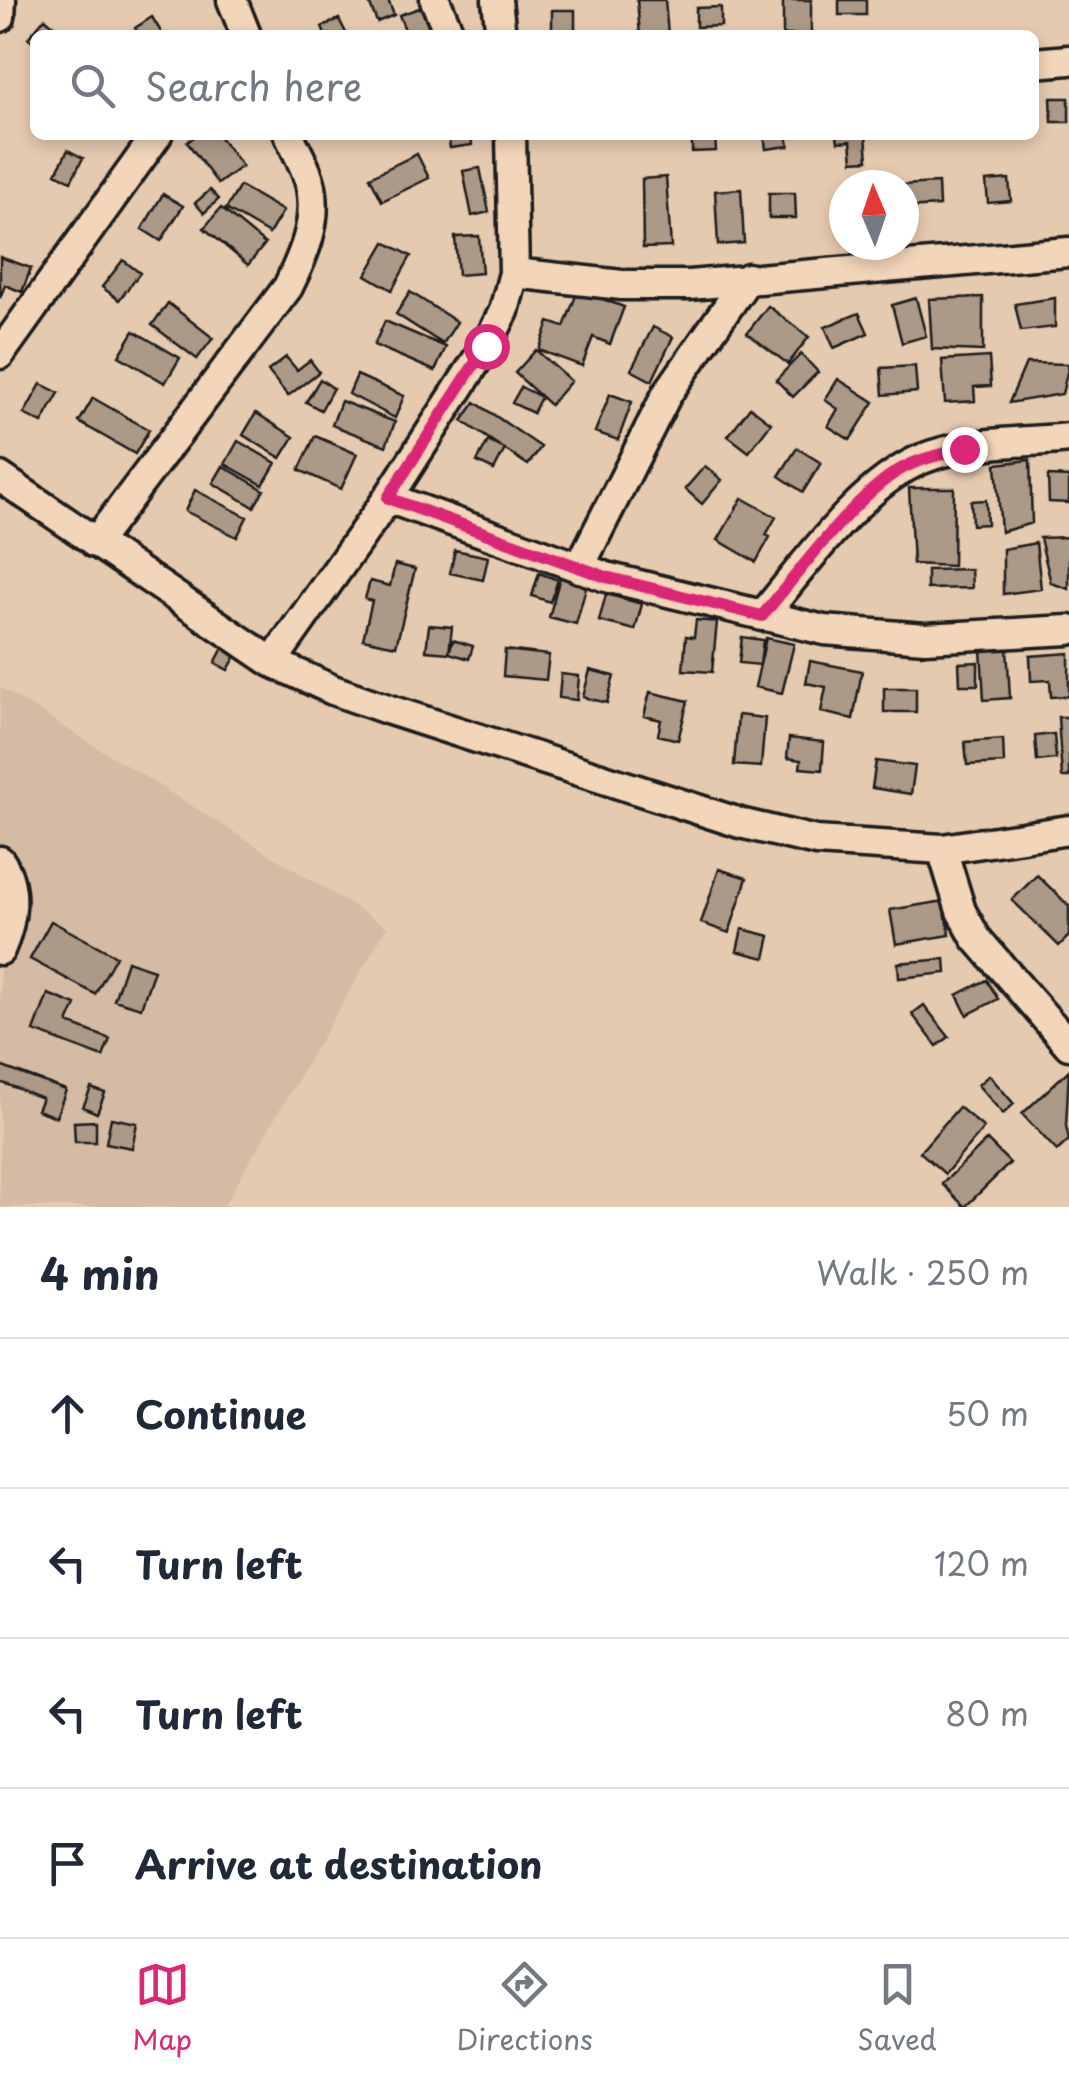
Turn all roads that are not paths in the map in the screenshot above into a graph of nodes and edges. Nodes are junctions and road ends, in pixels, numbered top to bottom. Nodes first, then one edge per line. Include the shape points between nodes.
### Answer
1 (2, 0) edge
2 (232, 0) edge
3 (435, 0) edge
4 (498, 0) edge
5 (0, 18) edge
6 (244, 30) edge
7 (448, 30) edge
8 (501, 30) edge
9 (1069, 60) edge
10 (1039, 62) edge
11 (153, 140) edge
12 (291, 140) edge
13 (494, 140) edge
14 (510, 140) edge
15 (514, 187) junction
16 (1069, 252) edge
17 (514, 273) junction
18 (748, 278) junction
19 (0, 354) edge
20 (1069, 438) edge
21 (0, 477) edge
22 (388, 498) junction
23 (96, 543) junction
24 (578, 568) junction
25 (762, 616) junction
26 (1069, 630) edge
27 (272, 662) junction
28 (1069, 830) edge
29 (942, 848) junction
30 (0, 861) edge
31 (0, 950) edge
32 (1069, 1045) edge

1 - 5 street
2 - 6 street
3 - 7 street
4 - 8 street
9 - 10 street
11 - 19 street
12 - 23 street via 311,186 312,219 288,287
13 - 15 street
14 - 15 street
15 - 17 street
16 - 18 street
17 - 18 street via 639,286
17 - 22 street via 486,346
18 - 24 street via 668,394
20 - 25 street via 964,449 891,475
21 - 23 street
22 - 24 street
22 - 27 street
23 - 27 street
24 - 25 street
25 - 26 street via 878,637
27 - 29 street via 390,710 740,823 816,841
28 - 29 street
29 - 32 street via 976,938
30 - 31 street via 12,922

